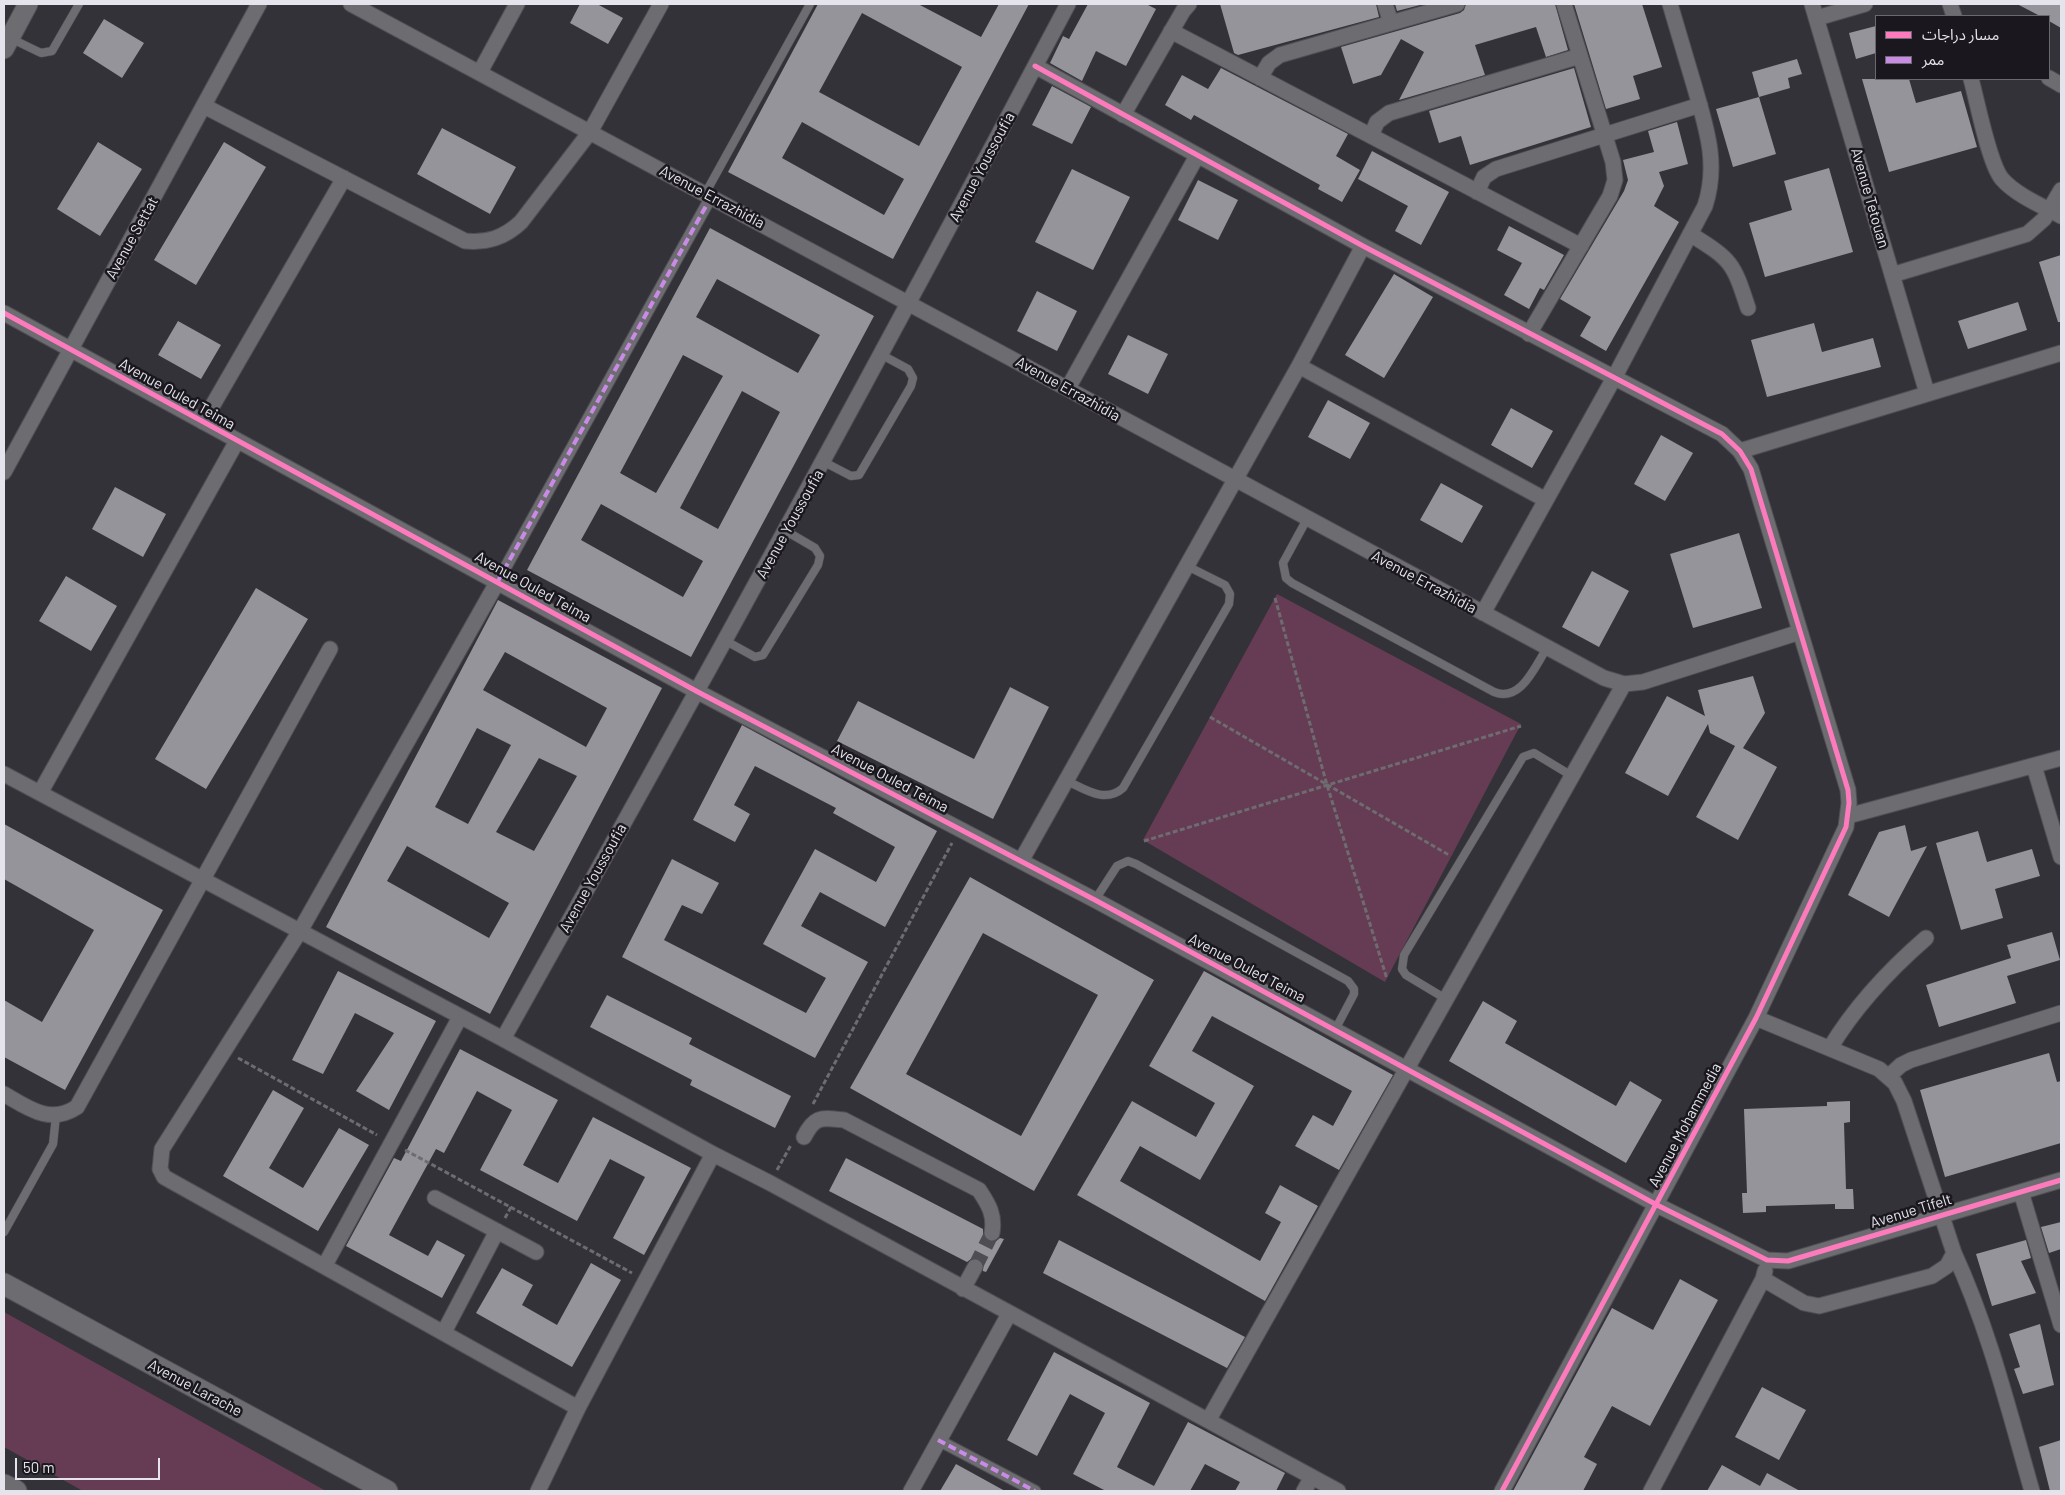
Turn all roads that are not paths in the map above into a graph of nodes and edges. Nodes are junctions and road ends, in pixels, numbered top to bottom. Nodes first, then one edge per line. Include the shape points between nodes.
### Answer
1 (28, 4) edge
2 (79, 4) edge
3 (259, 4) edge
4 (351, 4) edge
5 (517, 4) edge
6 (660, 4) edge
7 (810, 4) edge
8 (1068, 4) edge
9 (1189, 4) edge
10 (1385, 4) edge
11 (1457, 4) edge
12 (1564, 4) edge
13 (1670, 4) edge
14 (1865, 4) edge
15 (1814, 11) edge
16 (1391, 23) junction
17 (1171, 31) junction
18 (7, 44) edge
19 (1580, 56) junction
20 (1035, 66) junction
21 (480, 72) junction
22 (1260, 78) junction
23 (2050, 79) edge
24 (1971, 80) edge
25 (2061, 85) edge
26 (1700, 105) junction
27 (204, 106) junction
28 (1123, 115) junction
29 (590, 132) junction
30 (1605, 135) junction
31 (1371, 136) junction
32 (1197, 156) junction
33 (344, 178) junction
34 (2061, 190) edge
35 (1477, 192) junction
36 (708, 196) junction
37 (2056, 213) edge
38 (1690, 234) junction
39 (1363, 246) junction
40 (1580, 246) junction
41 (1892, 275) junction
42 (910, 302) junction
43 (1748, 308) dead end
44 (4, 313) edge
45 (1529, 334) junction
46 (71, 350) junction
47 (2061, 353) edge
48 (882, 355) junction
49 (1299, 366) junction
50 (1614, 378) junction
51 (1068, 388) junction
52 (1927, 393) junction
53 (203, 422) junction
54 (237, 441) junction
55 (1740, 451) junction
56 (824, 462) junction
57 (4, 472) edge
58 (1235, 481) junction
59 (1546, 500) junction
60 (1307, 519) junction
61 (786, 531) junction
62 (1187, 566) junction
63 (498, 581) junction
64 (1483, 613) junction
65 (1800, 632) junction
66 (726, 641) junction
67 (330, 648) dead end
68 (1547, 648) junction
69 (1624, 684) junction
70 (698, 692) junction
71 (2061, 758) edge
72 (2034, 766) junction
73 (4, 774) edge
74 (1572, 776) junction
75 (1067, 781) junction
76 (40, 793) junction
77 (1848, 816) junction
78 (2061, 857) edge
79 (1021, 861) junction
80 (202, 880) junction
81 (1095, 900) junction
82 (300, 932) junction
83 (1926, 938) dead end
84 (1446, 999) junction
85 (2061, 1013) edge
86 (460, 1017) junction
87 (1756, 1018) junction
88 (1335, 1030) junction
89 (503, 1039) junction
90 (1830, 1048) junction
91 (1407, 1069) junction
92 (1889, 1076) junction
93 (4, 1094) edge
94 (56, 1116) junction
95 (799, 1138) road end
96 (713, 1154) junction
97 (2061, 1180) edge
98 (2021, 1192) junction
99 (435, 1198) dead end
100 (1657, 1205) junction
101 (1942, 1214) junction
102 (497, 1231) junction
103 (4, 1232) edge
104 (992, 1233) tunnel mouth
105 (536, 1252) dead end
106 (1954, 1254) junction
107 (1767, 1260) junction
108 (325, 1265) junction
109 (975, 1267) tunnel mouth
110 (1764, 1279) junction
111 (4, 1284) edge
112 (963, 1289) junction
113 (1009, 1314) junction
114 (2061, 1326) edge
115 (444, 1332) junction
116 (578, 1408) junction
117 (1209, 1420) junction
118 (938, 1440) junction
119 (1312, 1477) junction
120 (4, 1485) edge
121 (16, 1491) edge
122 (387, 1491) edge
123 (538, 1491) edge
124 (911, 1491) edge
125 (1035, 1491) edge
126 (1304, 1491) edge
127 (1338, 1491) edge
128 (1502, 1491) edge
129 (1652, 1491) edge
130 (2032, 1491) edge

1 - 18 street
2 - 18 lane via 52,51 41,53
3 - 27 street, Avenue Settat
4 - 21 street, Avenue Errazhidia
5 - 21 street
6 - 29 street
7 - 36 lane
8 - 20 street, Avenue Youssoufia
9 - 17 street
10 - 16 street
11 - 16 street
12 - 19 street
13 - 26 street
14 - 15 street
15 - 41 street, Avenue Tetouan
16 - 22 street via 1280,55 1269,63
17 - 22 street
17 - 28 street
19 - 30 street
19 - 31 street via 1389,113 1377,122
20 - 28 street
20 - 42 street, Avenue Youssoufia
21 - 29 street, Avenue Errazhidia
22 - 31 street
23 - 25 street
24 - 37 street via 2001,178
26 - 30 street
26 - 38 street via 1709,136 1712,167 1707,200
27 - 33 street
27 - 46 street, Avenue Settat
28 - 32 street
29 - 33 street via 521,222 504,236 484,242 465,241
29 - 36 street, Avenue Errazhidia
30 - 35 street via 1496,168 1484,176
30 - 40 street via 1615,171 1613,188
31 - 35 street
32 - 39 street
32 - 51 street
33 - 53 street
34 - 37 street
35 - 40 street
36 - 42 street, Avenue Errazhidia
36 - 63 street
37 - 41 street via 2027,234
38 - 43 street via 1727,259 1738,278
38 - 50 street
39 - 45 street
39 - 49 street
40 - 45 street
41 - 52 street, Avenue Tetouan
42 - 48 street, Avenue Youssoufia
42 - 51 street, Avenue Errazhidia
44 - 46 street, Avenue Ouled Teima
45 - 50 street
46 - 53 street, Avenue Ouled Teima
46 - 57 street, Avenue Settat
47 - 52 street
48 - 56 street, Avenue Youssoufia
48 - 56 lane via 908,369 913,378 911,386 859,474 851,476
49 - 58 street
49 - 59 street
50 - 55 street via 1716,431
50 - 59 street
51 - 58 street, Avenue Errazhidia
52 - 55 street
53 - 54 street, Avenue Ouled Teima
54 - 63 street, Avenue Ouled Teima
54 - 76 street
55 - 65 street, Avenue Mohammedia via 1751,469
56 - 61 street, Avenue Youssoufia
58 - 60 street, Avenue Errazhidia
58 - 62 street
59 - 64 street
60 - 64 street, Avenue Errazhidia
60 - 68 lane via 1283,563 1286,578 1494,692 1510,694 1519,689
61 - 66 street, Avenue Youssoufia
61 - 66 lane via 818,551 818,565 763,655 755,656
62 - 75 street
62 - 75 lane via 1225,585 1230,594 1229,604 1123,788 1114,794 1098,796
63 - 70 street, Avenue Ouled Teima
63 - 82 street
64 - 68 street, Avenue Errazhidia
65 - 69 street, Avenue Errazhidia via 1643,682
65 - 77 street, Avenue Mohammedia via 1848,790
66 - 70 street, Avenue Youssoufia
67 - 80 street
68 - 69 street, Avenue Errazhidia via 1604,678
69 - 74 street
70 - 79 street, Avenue Ouled Teima
70 - 89 street, Avenue Youssoufia
71 - 72 street
72 - 77 street
72 - 78 street
73 - 76 street
74 - 84 street
74 - 84 lane via 1534,753 1523,757 1404,955 1402,969 1406,975
75 - 79 street
76 - 80 street
77 - 87 street, Avenue Mohammedia via 1841,838
79 - 81 street, Avenue Ouled Teima
80 - 82 street
80 - 94 street via 77,1107
81 - 88 street, Avenue Ouled Teima
81 - 88 lane via 1117,866 1128,861 1136,864 1348,981 1354,994
82 - 86 street
82 - 108 street via 162,1149 160,1169 164,1177
83 - 90 street via 1873,987
84 - 91 street
85 - 92 street via 1911,1060
86 - 89 street
86 - 108 street
87 - 90 street
87 - 100 street, Avenue Mohammedia
88 - 91 street, Avenue Ouled Teima
89 - 96 street
90 - 92 street
91 - 100 street, Avenue Ouled Teima
91 - 117 street
92 - 101 street via 1900,1092
93 - 94 street via 41,1114
94 - 103 lane via 53,1144
95 - 104 street via 811,1123 822,1118 844,1120 979,1190 990,1206 994,1221
96 - 112 street
96 - 116 street
97 - 98 street, Avenue Tifelt
98 - 101 street, Avenue Tifelt
98 - 114 street
99 - 102 street
100 - 107 street, Avenue Ouled Teima
100 - 128 street, Avenue Mohammedia
101 - 106 street
101 - 107 street, Avenue Tifelt via 1788,1261
102 - 105 street
102 - 115 street
106 - 110 street via 1947,1266 1932,1276 1819,1306 1804,1304
106 - 130 street via 1973,1297
107 - 110 street
108 - 115 street
109 - 112 street
110 - 129 street
111 - 122 main road, Avenue Larache
112 - 113 street
113 - 117 street
113 - 118 street
115 - 116 street
116 - 123 street
117 - 119 street
118 - 124 street
118 - 125 street
119 - 126 street
119 - 127 street
120 - 121 main road

